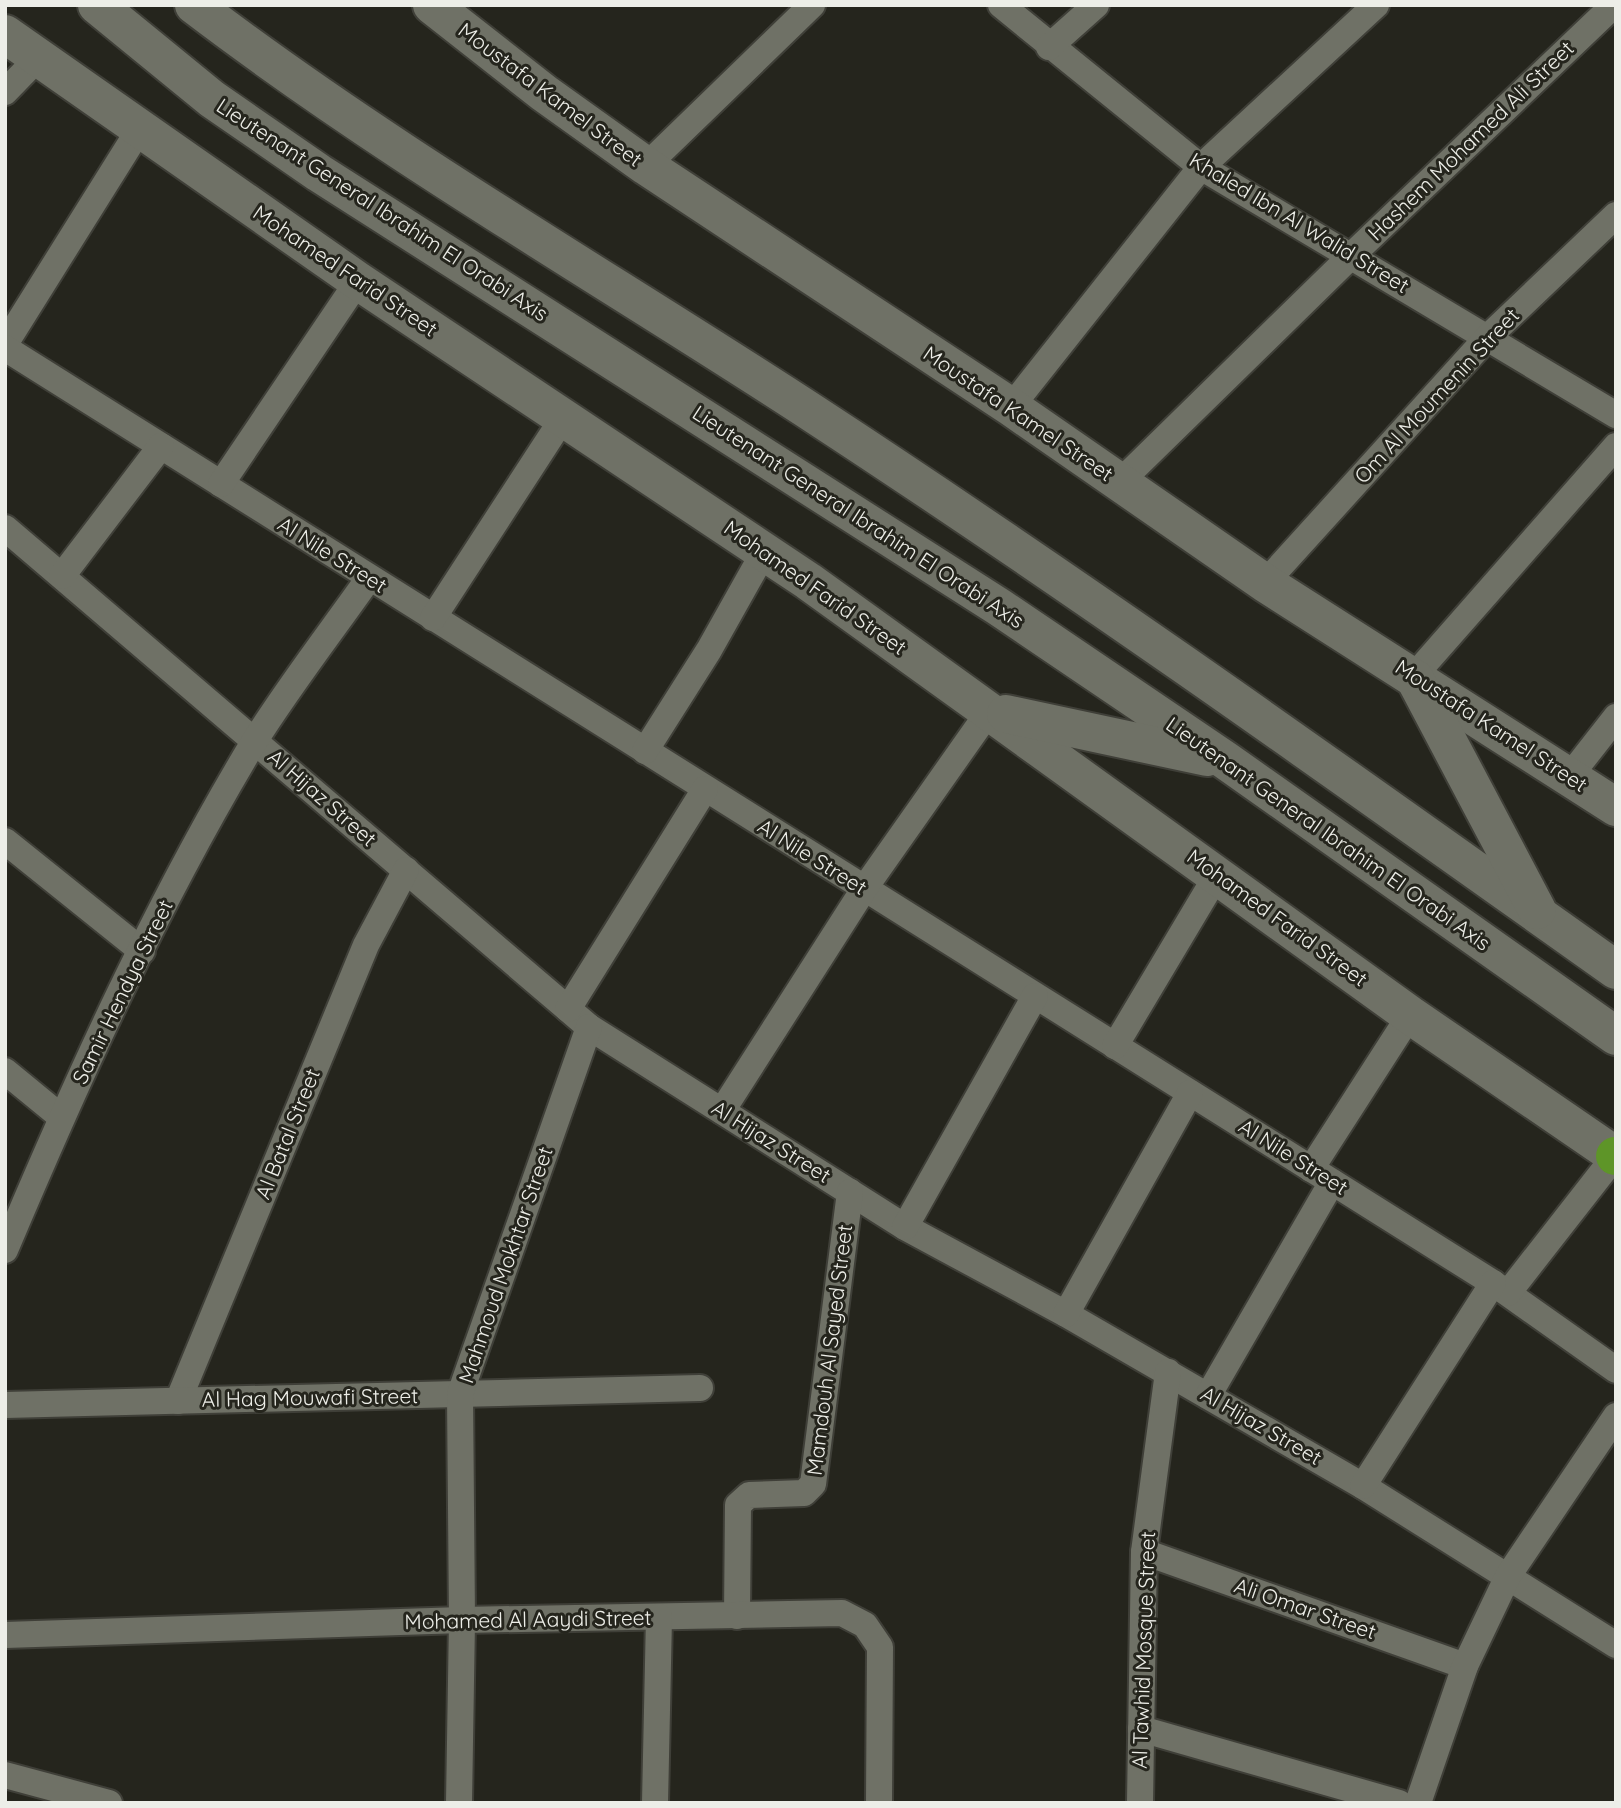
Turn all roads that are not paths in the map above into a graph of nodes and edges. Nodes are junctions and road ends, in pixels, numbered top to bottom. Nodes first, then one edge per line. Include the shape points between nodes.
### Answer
1 (97, 5) edge
2 (194, 5) edge
3 (812, 5) edge
4 (1001, 5) edge
5 (1096, 5) edge
6 (1376, 5) edge
7 (1614, 5) edge
8 (444, 9) edge
9 (5, 34) edge
10 (1049, 47) junction
11 (39, 57) junction
12 (5, 92) edge
13 (139, 131) junction
14 (646, 166) junction
15 (1201, 167) junction
16 (1616, 215) edge
17 (1352, 255) junction
18 (358, 281) junction
19 (1486, 339) junction
20 (5, 346) edge
21 (1011, 407) junction
22 (1616, 415) edge
23 (563, 418) junction
24 (160, 446) junction
25 (1616, 446) edge
26 (1119, 483) junction
27 (221, 484) junction
28 (5, 528) edge
29 (764, 552) junction
30 (62, 576) junction
31 (369, 578) junction
32 (1265, 583) junction
33 (433, 618) junction
34 (1414, 676) junction
35 (990, 710) junction
36 (1616, 717) edge
37 (255, 741) junction
38 (645, 751) junction
39 (1225, 760) junction
40 (1569, 777) junction
41 (705, 789) junction
42 (1616, 807) edge
43 (5, 841) edge
44 (406, 870) junction
45 (1217, 875) junction
46 (864, 889) junction
47 (1539, 915) junction
48 (142, 951) junction
49 (1616, 970) edge
50 (1035, 996) junction
51 (568, 1009) junction
52 (1410, 1015) junction
53 (589, 1027) junction
54 (1616, 1036) edge
55 (1115, 1046) junction
56 (5, 1071) edge
57 (1190, 1093) junction
58 (722, 1111) junction
59 (61, 1117) junction
60 (1615, 1156) edge
61 (1322, 1175) junction
62 (850, 1192) junction
63 (905, 1227) junction
64 (5, 1250) edge
65 (1501, 1288) junction
66 (1066, 1314) junction
67 (1616, 1370) edge
68 (1168, 1372) junction
69 (700, 1388) dead end
70 (460, 1394) junction
71 (1208, 1395) junction
72 (178, 1401) junction
73 (5, 1405) edge
74 (1616, 1416) edge
75 (1363, 1486) junction
76 (1144, 1552) junction
77 (1508, 1576) junction
78 (737, 1616) junction
79 (659, 1617) junction
80 (462, 1620) junction
81 (5, 1635) edge
82 (1616, 1645) edge
83 (1465, 1666) junction
84 (1141, 1729) junction
85 (5, 1775) edge
86 (110, 1803) edge
87 (459, 1803) edge
88 (655, 1803) edge
89 (879, 1803) edge
90 (1140, 1803) edge
91 (1399, 1803) edge
92 (1418, 1803) edge

1 - 39 main road, Lieutenant General Ibrahim El Orabi Axis via 212,99 319,173 882,531
2 - 47 main road via 370,134 687,332 1053,572
3 - 14 street
4 - 10 street, Khaled Ibn Al Walid Street
5 - 10 street
6 - 15 street
7 - 17 street, Hashem Mohamed Ali Street
8 - 14 main road, Moustafa Kamel Street
9 - 11 main road, Mohamed Farid Street
10 - 15 street, Khaled Ibn Al Walid Street
11 - 12 street
11 - 13 main road, Mohamed Farid Street
13 - 18 main road, Mohamed Farid Street
13 - 20 street
14 - 21 main road, Moustafa Kamel Street
15 - 17 street, Khaled Ibn Al Walid Street
15 - 21 street
16 - 19 street, Om Al Moumenin Street
17 - 19 street, Khaled Ibn Al Walid Street
17 - 26 street, Hashem Mohamed Ali Street
18 - 23 main road, Mohamed Farid Street
18 - 27 street
19 - 22 street, Khaled Ibn Al Walid Street
19 - 32 street, Om Al Moumenin Street
20 - 24 street, Al Nile Street
21 - 26 main road, Moustafa Kamel Street
23 - 29 main road, Mohamed Farid Street
23 - 33 street
24 - 27 street, Al Nile Street
24 - 30 street
25 - 34 street
26 - 32 main road, Moustafa Kamel Street
27 - 31 street, Al Nile Street
28 - 30 street, Al Hijaz Street
29 - 35 main road, Mohamed Farid Street
29 - 38 street
30 - 37 street, Al Hijaz Street
31 - 33 street, Al Nile Street
31 - 37 street, Samir Hendya Street
32 - 34 main road, Moustafa Kamel Street
33 - 38 street, Al Nile Street
34 - 40 main road, Moustafa Kamel Street
34 - 47 main road
35 - 39 main road
35 - 45 main road, Mohamed Farid Street
35 - 46 street
36 - 40 street
37 - 44 street, Al Hijaz Street
37 - 48 street, Samir Hendya Street
38 - 41 street, Al Nile Street
39 - 54 main road, Lieutenant General Ibrahim El Orabi Axis
40 - 42 main road, Moustafa Kamel Street
41 - 46 street, Al Nile Street
41 - 51 street
43 - 48 street
44 - 51 street, Al Hijaz Street
44 - 72 street, Al Batal Street via 366,945
45 - 52 main road, Mohamed Farid Street
45 - 55 street
46 - 50 street, Al Nile Street
46 - 58 street
47 - 49 main road
48 - 59 street, Samir Hendya Street
50 - 55 street, Al Nile Street
50 - 63 street
51 - 53 street, Al Hijaz Street
52 - 60 main road, Mohamed Farid Street
52 - 61 street
53 - 58 street, Al Hijaz Street
53 - 70 street, Mahmoud Mokhtar Street
55 - 57 street, Al Nile Street
56 - 59 street
57 - 61 street, Al Nile Street
57 - 66 street
58 - 62 street, Al Hijaz Street
59 - 64 street, Samir Hendya Street
60 - 65 street
61 - 65 street, Al Nile Street
61 - 71 street
62 - 63 street, Al Hijaz Street
62 - 78 street, Mamdouh Al Sayed Street via 814,1484 804,1493 749,1495 738,1505
63 - 66 street, Al Hijaz Street
65 - 67 street, Al Nile Street
65 - 75 street
66 - 68 street, Al Hijaz Street
68 - 71 street, Al Hijaz Street
68 - 76 street, Al Tawhid Mosque Street
69 - 70 street, Al Hag Mouwafi Street
70 - 72 street, Al Hag Mouwafi Street
70 - 80 street, Mahmoud Mokhtar Street
71 - 75 street, Al Hijaz Street
72 - 73 street, Al Hag Mouwafi Street
74 - 77 street
75 - 77 street, Al Hijaz Street
76 - 83 street, Ali Omar Street
76 - 84 street, Al Tawhid Mosque Street
77 - 82 street, Al Hijaz Street
77 - 83 street
78 - 79 street, Mohamed Al Aaydi Street
78 - 89 street, Mohamed Al Aaydi Street via 842,1613 866,1625 880,1647
79 - 80 street, Mohamed Al Aaydi Street
79 - 88 street
80 - 81 street, Mohamed Al Aaydi Street
80 - 87 street, Mahmoud Mokhtar Street
83 - 92 street
84 - 90 street, Al Tawhid Mosque Street
84 - 91 street
85 - 86 street

